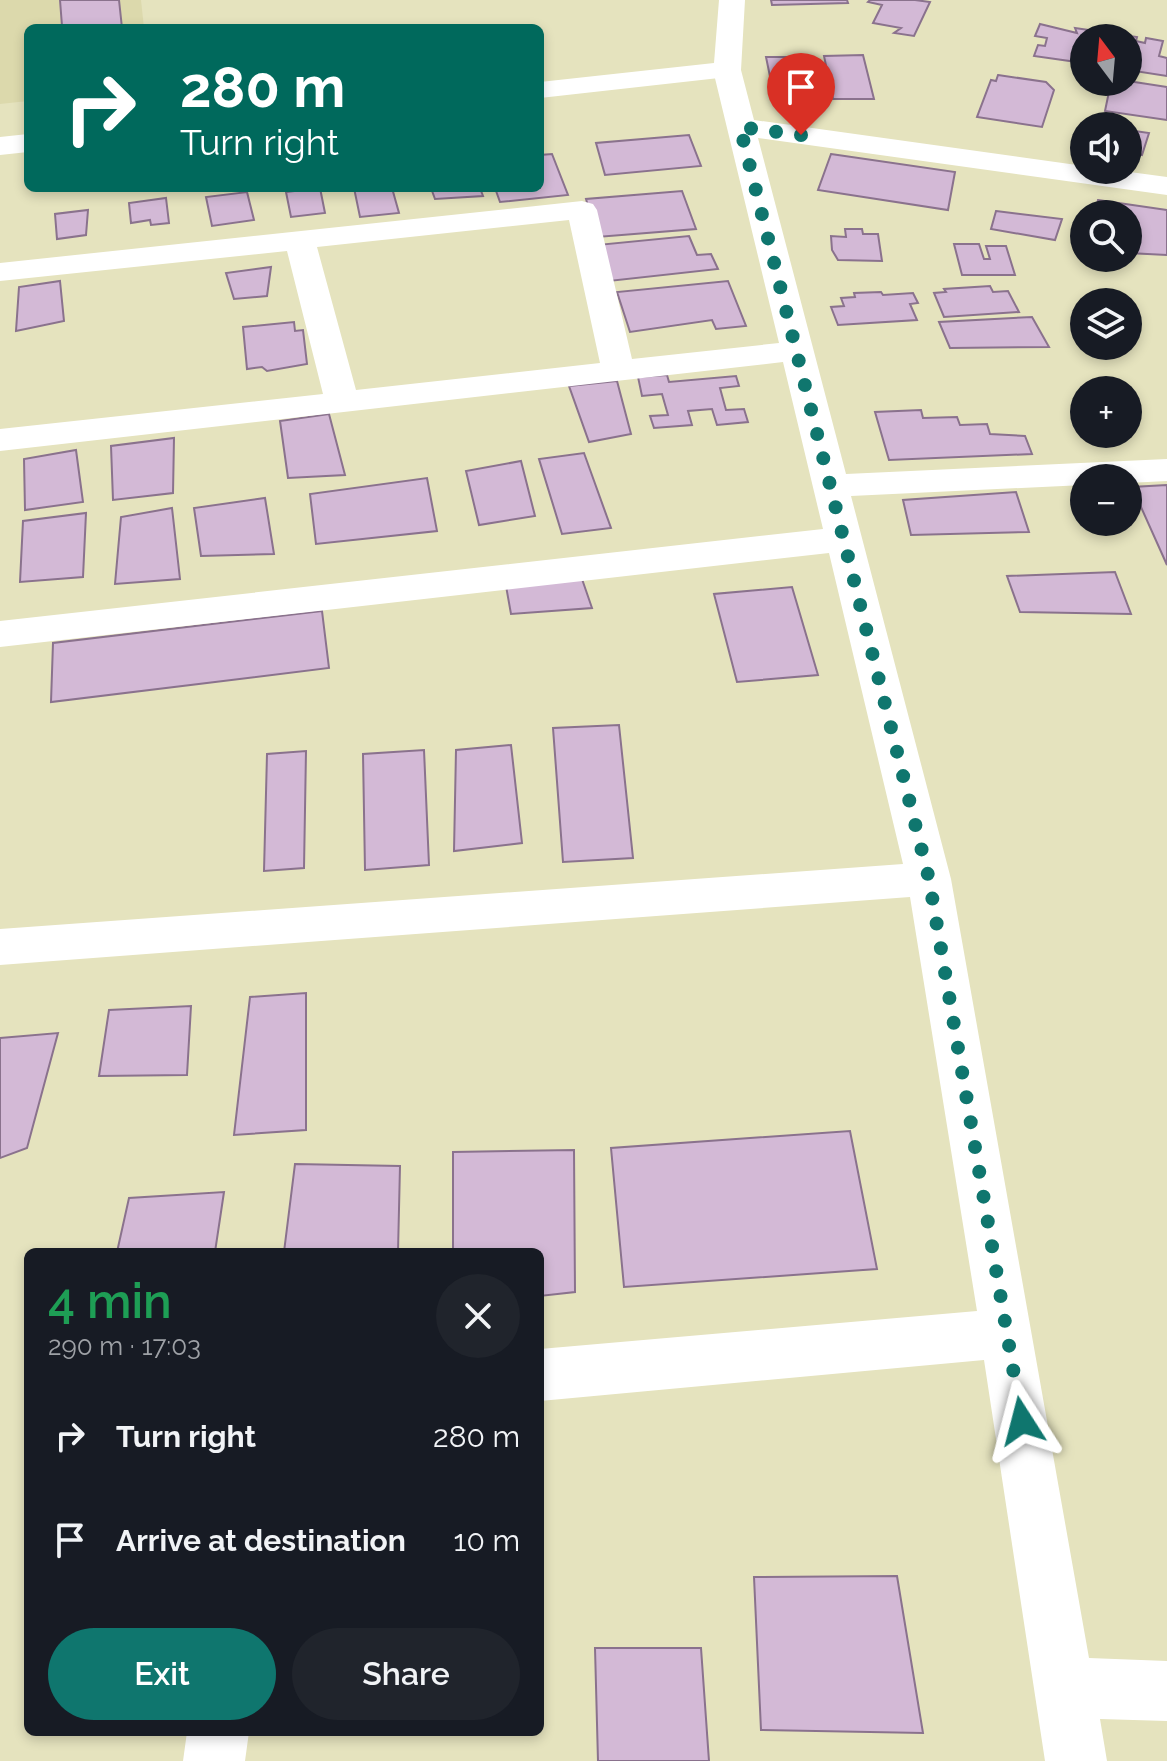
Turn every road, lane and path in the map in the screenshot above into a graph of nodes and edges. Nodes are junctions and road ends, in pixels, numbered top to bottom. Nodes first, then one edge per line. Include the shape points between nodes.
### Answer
1 (732, 0) edge
2 (727, 70) junction
3 (544, 90) edge
4 (740, 127) junction
5 (24, 143) edge
6 (0, 146) edge
7 (1167, 186) edge
8 (300, 240) junction
9 (0, 272) edge
10 (797, 351) junction
11 (618, 371) junction
12 (342, 402) junction
13 (0, 440) edge
14 (1167, 470) edge
15 (830, 486) junction
16 (844, 539) junction
17 (0, 634) edge
18 (929, 879) junction
19 (0, 947) edge
20 (1007, 1333) junction
21 (544, 1375) edge
22 (1065, 1687) junction
23 (1167, 1691) edge
24 (217, 1736) edge
25 (214, 1761) edge
26 (1076, 1761) edge

1 - 2 street
2 - 3 street
2 - 4 street
4 - 7 street
4 - 10 street
5 - 6 street
8 - 9 street
8 - 11 street via 582,210
8 - 12 street
10 - 11 street
10 - 15 street
11 - 12 street
12 - 13 street
14 - 15 street
15 - 16 street
16 - 17 street
16 - 18 street
18 - 19 street
18 - 20 street
20 - 21 street
20 - 22 street
22 - 23 street
22 - 26 street
24 - 25 street

